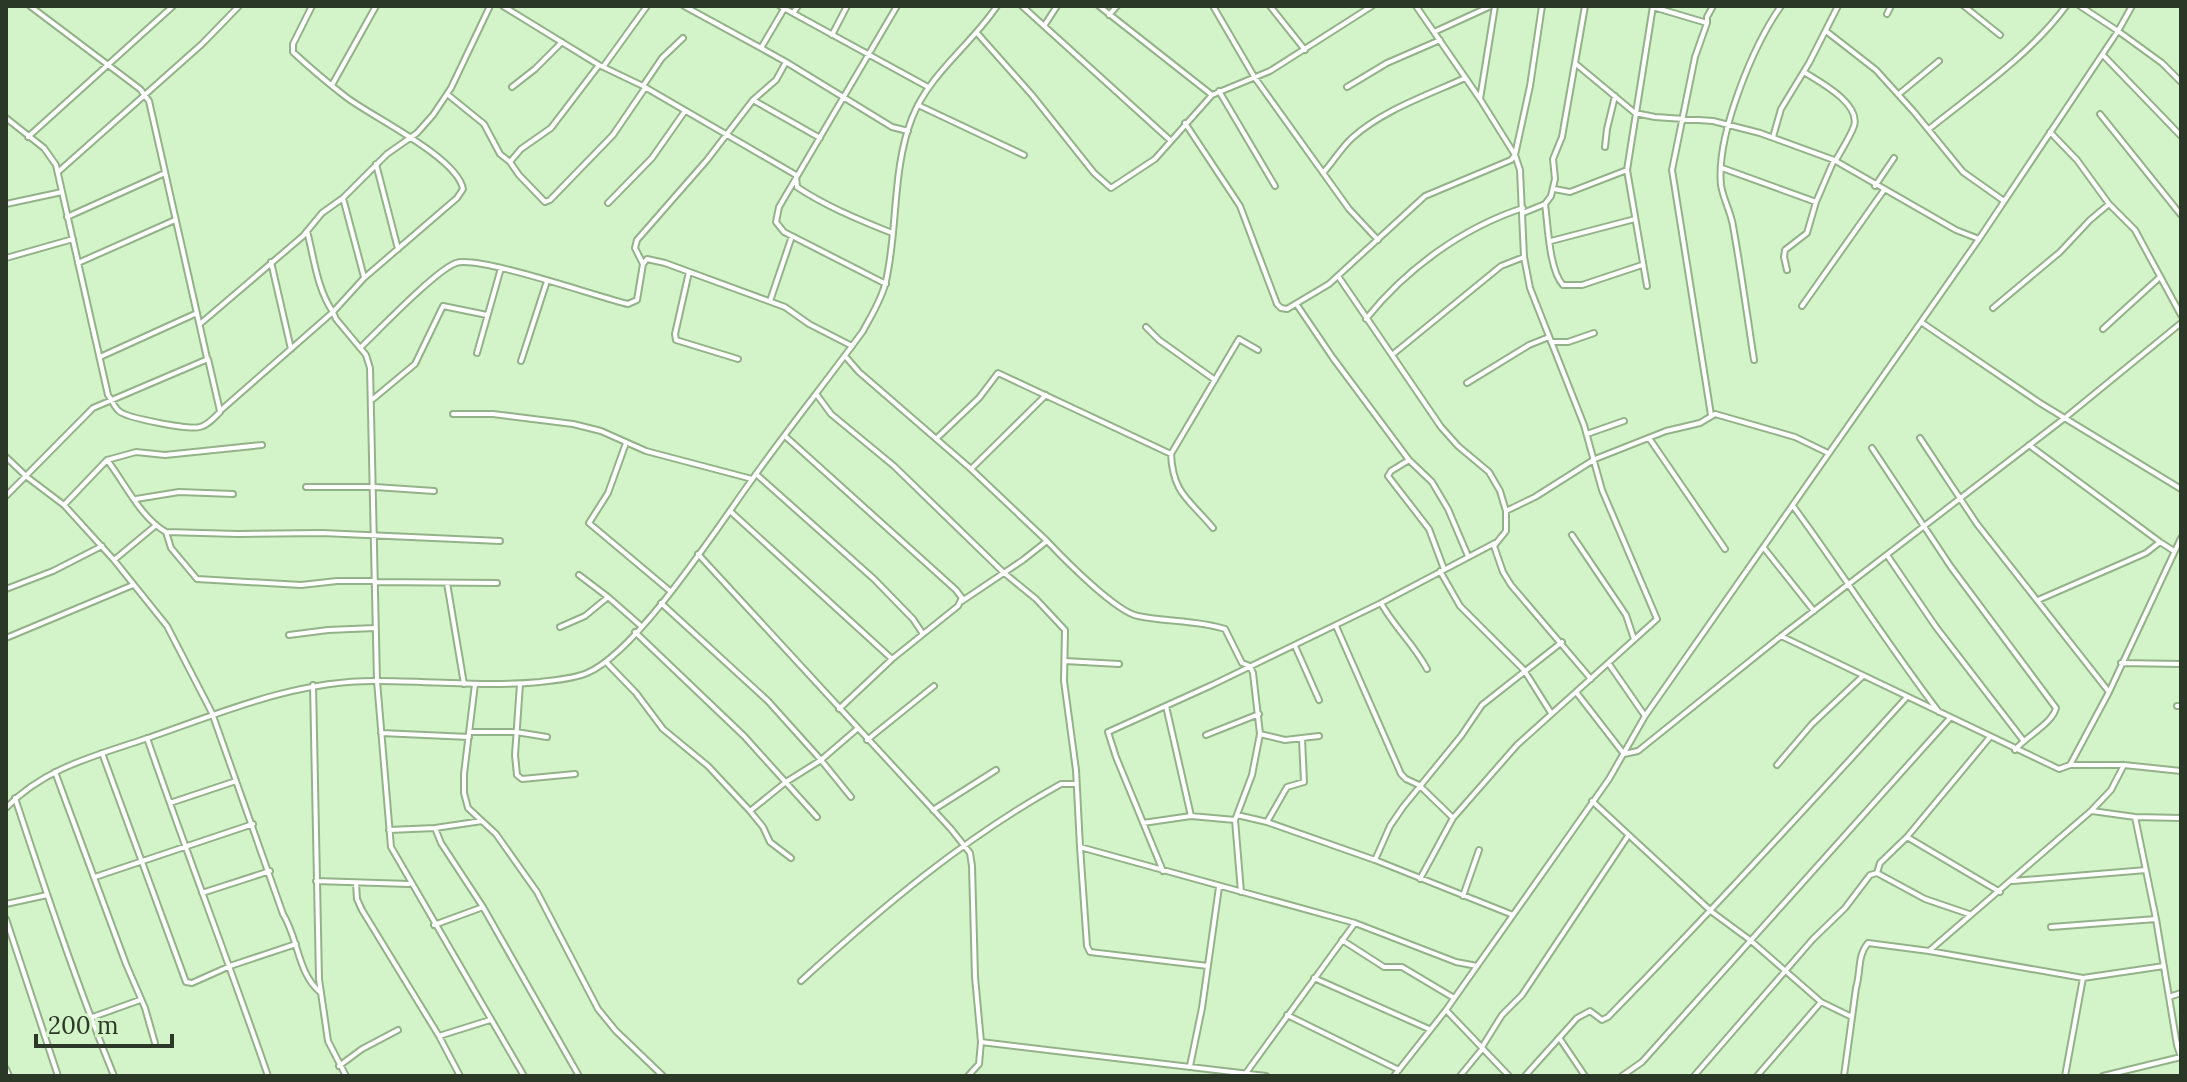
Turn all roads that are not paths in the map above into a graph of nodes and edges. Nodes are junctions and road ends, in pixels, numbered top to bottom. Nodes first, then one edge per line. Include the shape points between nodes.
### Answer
1 (30, 6) edge
2 (173, 6) edge
3 (239, 6) edge
4 (312, 6) edge
5 (376, 6) edge
6 (490, 6) edge
7 (503, 6) edge
8 (647, 6) edge
9 (684, 6) edge
10 (798, 6) edge
11 (847, 6) edge
12 (897, 6) edge
13 (997, 6) edge
14 (1022, 6) edge
15 (1057, 6) edge
16 (1099, 6) edge
17 (1117, 6) edge
18 (1213, 6) edge
19 (1270, 6) edge
20 (1372, 6) edge
21 (1416, 6) edge
22 (1493, 6) edge
23 (1542, 6) edge
24 (1585, 6) edge
25 (1713, 6) edge
26 (1781, 6) edge
27 (1838, 6) edge
28 (1891, 6) edge
29 (1964, 6) edge
30 (2066, 6) edge
31 (2080, 6) edge
32 (2132, 6) edge
33 (782, 7) edge
34 (1653, 7) edge
35 (793, 13) junction
36 (1887, 14) dead end
37 (1109, 15) junction
38 (1707, 23) junction
39 (1044, 26) junction
40 (1826, 31) junction
41 (2118, 31) junction
42 (1434, 32) junction
43 (977, 33) junction
44 (832, 35) junction
45 (2000, 35) dead end
46 (683, 38) dead end
47 (1440, 40) junction
48 (562, 42) junction
49 (761, 48) junction
50 (1305, 50) junction
51 (870, 54) junction
52 (2103, 55) junction
53 (1939, 61) dead end
54 (786, 62) junction
55 (107, 64) junction
56 (1576, 64) junction
57 (601, 66) junction
58 (1804, 72) junction
59 (1255, 78) junction
60 (1465, 78) junction
61 (2181, 82) edge
62 (332, 85) junction
63 (512, 87) dead end
64 (644, 87) junction
65 (928, 87) junction
66 (1347, 87) dead end
67 (1219, 91) junction
68 (447, 94) junction
69 (1899, 94) junction
70 (146, 95) junction
71 (1212, 95) junction
72 (845, 96) junction
73 (1615, 96) junction
74 (1480, 99) junction
75 (753, 100) junction
76 (918, 105) junction
77 (685, 111) junction
78 (1635, 113) junction
79 (2100, 114) dead end
80 (6, 118) edge
81 (1682, 119) junction
82 (1185, 123) junction
83 (1727, 124) junction
84 (1929, 129) junction
85 (908, 131) junction
86 (2050, 132) junction
87 (725, 134) junction
88 (2181, 136) edge
89 (28, 137) junction
90 (1773, 137) junction
91 (410, 138) junction
92 (820, 138) junction
93 (1171, 141) junction
94 (1605, 147) dead end
95 (1024, 155) dead end
96 (1515, 155) junction
97 (1894, 158) dead end
98 (1835, 161) junction
99 (510, 162) junction
100 (376, 164) junction
101 (1722, 168) junction
102 (1627, 170) junction
103 (58, 172) junction
104 (165, 173) junction
105 (1323, 173) junction
106 (796, 175) junction
107 (1275, 186) dead end
108 (1875, 186) junction
109 (1553, 189) junction
110 (1884, 190) junction
111 (62, 192) junction
112 (343, 198) junction
113 (2004, 201) junction
114 (1816, 202) junction
115 (608, 203) dead end
116 (6, 204) edge
117 (1545, 204) junction
118 (2109, 204) junction
119 (1523, 211) junction
120 (2181, 215) edge
121 (67, 217) junction
122 (1635, 219) junction
123 (176, 220) junction
124 (307, 231) junction
125 (892, 233) junction
126 (792, 236) junction
127 (73, 239) junction
128 (1979, 239) junction
129 (1378, 240) junction
130 (1551, 241) junction
131 (398, 249) junction
132 (1524, 257) junction
133 (6, 258) edge
134 (271, 262) junction
135 (78, 263) junction
136 (643, 264) junction
137 (1642, 265) junction
138 (501, 268) junction
139 (1787, 270) dead end
140 (689, 272) junction
141 (1338, 276) junction
142 (2160, 277) junction
143 (364, 278) junction
144 (547, 281) junction
145 (886, 284) junction
146 (1647, 286) dead end
147 (770, 301) junction
148 (1297, 305) junction
149 (1802, 306) dead end
150 (1993, 308) dead end
151 (333, 312) junction
152 (197, 313) junction
153 (487, 315) junction
154 (2181, 315) edge
155 (1366, 319) junction
156 (1921, 322) junction
157 (2181, 323) edge
158 (200, 324) junction
159 (1146, 327) dead end
160 (2103, 329) dead end
161 (1231, 333) dead end
162 (1594, 333) dead end
163 (1239, 339) junction
164 (1550, 339) junction
165 (852, 346) junction
166 (360, 348) junction
167 (291, 349) junction
168 (1258, 350) dead end
169 (477, 353) dead end
170 (1391, 355) junction
171 (845, 356) junction
172 (100, 357) junction
173 (208, 359) junction
174 (738, 359) dead end
175 (1754, 360) dead end
176 (521, 361) dead end
177 (1215, 380) junction
178 (1467, 383) dead end
179 (817, 395) junction
180 (1046, 395) junction
181 (111, 399) junction
182 (373, 399) junction
183 (220, 411) junction
184 (453, 414) dead end
185 (1711, 415) junction
186 (2066, 417) junction
187 (1624, 421) dead end
188 (1587, 434) junction
189 (785, 436) junction
190 (937, 438) junction
191 (1649, 438) junction
192 (1920, 438) dead end
193 (626, 443) junction
194 (262, 445) dead end
195 (2029, 445) junction
196 (1872, 448) dead end
197 (1828, 453) junction
198 (1171, 454) junction
199 (6, 457) edge
200 (1595, 459) junction
201 (107, 460) junction
202 (1409, 460) junction
203 (971, 469) junction
204 (754, 476) junction
205 (27, 477) junction
206 (306, 487) dead end
207 (375, 487) junction
208 (2181, 489) edge
209 (434, 491) dead end
210 (233, 494) dead end
211 (6, 496) edge
212 (136, 499) junction
213 (1960, 499) junction
214 (64, 505) junction
215 (1793, 506) junction
216 (730, 511) junction
217 (1506, 511) junction
218 (155, 526) junction
219 (1923, 527) junction
220 (1213, 528) dead end
221 (166, 532) junction
222 (376, 534) junction
223 (1572, 535) dead end
224 (2181, 538) edge
225 (500, 541) dead end
226 (1047, 541) junction
227 (2160, 542) junction
228 (1495, 543) junction
229 (102, 546) junction
230 (1764, 548) junction
231 (1725, 549) dead end
232 (2174, 551) junction
233 (698, 554) junction
234 (1887, 555) junction
235 (1468, 557) junction
236 (114, 560) junction
237 (1442, 570) junction
238 (1003, 572) junction
239 (579, 575) dead end
240 (374, 582) junction
241 (447, 583) junction
242 (497, 583) dead end
243 (1849, 584) junction
244 (133, 585) junction
245 (6, 589) edge
246 (670, 591) junction
247 (608, 597) junction
248 (2038, 600) junction
249 (962, 601) junction
250 (661, 603) junction
251 (1381, 603) junction
252 (1814, 611) junction
253 (641, 626) junction
254 (1336, 626) junction
255 (560, 627) dead end
256 (375, 628) junction
257 (635, 632) junction
258 (923, 634) junction
259 (289, 635) dead end
260 (1781, 636) junction
261 (6, 638) edge
262 (1634, 640) junction
263 (1562, 642) junction
264 (1295, 646) junction
265 (892, 659) junction
266 (1065, 661) junction
267 (606, 662) junction
268 (2121, 663) junction
269 (1119, 664) dead end
270 (1609, 664) junction
271 (2181, 664) edge
272 (1250, 666) junction
273 (1427, 669) dead end
274 (1524, 670) junction
275 (1863, 676) junction
276 (1591, 679) junction
277 (377, 681) junction
278 (464, 684) junction
279 (475, 684) junction
280 (520, 684) junction
281 (313, 685) junction
282 (934, 686) dead end
283 (1576, 692) junction
284 (2109, 692) junction
285 (1907, 697) junction
286 (1319, 700) dead end
287 (1166, 706) junction
288 (839, 709) junction
289 (212, 713) junction
290 (1551, 713) junction
291 (1940, 713) junction
292 (1259, 714) junction
293 (1645, 716) junction
294 (1950, 718) junction
295 (857, 729) junction
296 (516, 732) junction
297 (381, 733) junction
298 (469, 734) junction
299 (1260, 734) junction
300 (1206, 735) dead end
301 (1319, 736) dead end
302 (547, 737) dead end
303 (1990, 737) junction
304 (147, 738) junction
305 (1302, 739) junction
306 (867, 740) junction
307 (2023, 740) junction
308 (2015, 750) junction
309 (102, 753) junction
310 (1624, 754) junction
311 (821, 760) junction
312 (1777, 765) dead end
313 (2070, 765) junction
314 (2124, 765) junction
315 (996, 770) dead end
316 (54, 771) junction
317 (2181, 771) edge
318 (575, 774) dead end
319 (236, 781) junction
320 (786, 782) junction
321 (1075, 784) junction
322 (1419, 785) junction
323 (851, 797) dead end
324 (15, 798) junction
325 (1592, 801) junction
326 (169, 803) junction
327 (6, 808) edge
328 (933, 810) junction
329 (750, 811) junction
330 (2091, 811) junction
331 (1191, 816) junction
332 (817, 817) dead end
333 (2135, 817) junction
334 (1236, 818) junction
335 (1453, 818) junction
336 (2181, 818) edge
337 (482, 821) junction
338 (1267, 822) junction
339 (1143, 823) junction
340 (253, 824) junction
341 (435, 828) junction
342 (388, 830) junction
343 (1628, 836) junction
344 (1907, 837) junction
345 (964, 845) junction
346 (1080, 847) junction
347 (184, 848) junction
348 (1479, 850) dead end
349 (791, 858) dead end
350 (1375, 860) junction
351 (141, 861) junction
352 (2147, 870) junction
353 (270, 871) junction
354 (1163, 871) junction
355 (1877, 873) junction
356 (95, 877) junction
357 (1420, 879) junction
358 (316, 881) junction
359 (2013, 881) junction
360 (356, 883) junction
361 (410, 884) junction
362 (1219, 887) junction
363 (1241, 892) junction
364 (2000, 892) junction
365 (202, 893) junction
366 (47, 895) junction
367 (1463, 896) junction
368 (6, 904) edge
369 (483, 907) junction
370 (1712, 912) junction
371 (1969, 914) junction
372 (1513, 915) junction
373 (6, 919) edge
374 (2156, 919) junction
375 (1355, 923) junction
376 (434, 925) junction
377 (2051, 927) dead end
378 (1342, 940) junction
379 (1750, 940) junction
380 (296, 944) junction
381 (1929, 951) junction
382 (230, 966) junction
383 (1208, 966) junction
384 (1477, 966) junction
385 (2164, 966) junction
386 (1786, 970) junction
387 (1314, 978) junction
388 (2083, 978) junction
389 (801, 981) dead end
390 (321, 993) junction
391 (2181, 993) edge
392 (2169, 997) junction
393 (1454, 998) junction
394 (141, 1000) junction
395 (1821, 1002) junction
396 (1446, 1010) junction
397 (1287, 1015) junction
398 (1852, 1017) junction
399 (90, 1018) junction
400 (490, 1020) junction
401 (1430, 1029) junction
402 (398, 1030) dead end
403 (439, 1036) junction
404 (1560, 1039) junction
405 (981, 1042) junction
406 (155, 1043) dead end
407 (2179, 1044) edge
408 (1482, 1048) junction
409 (2181, 1057) edge
410 (339, 1066) junction
411 (1190, 1067) junction
412 (6, 1069) edge
413 (1399, 1070) junction
414 (1245, 1073) junction
415 (9, 1076) edge
416 (58, 1076) edge
417 (114, 1076) edge
418 (268, 1076) edge
419 (346, 1076) edge
420 (460, 1076) edge
421 (524, 1076) edge
422 (579, 1076) edge
423 (663, 1076) edge
424 (968, 1076) edge
425 (1266, 1076) edge
426 (1394, 1076) edge
427 (1460, 1076) edge
428 (1509, 1076) edge
429 (1525, 1076) edge
430 (1585, 1076) edge
431 (1622, 1076) edge
432 (1694, 1076) edge
433 (1757, 1076) edge
434 (1844, 1076) edge
435 (2065, 1076) edge
436 (2103, 1076) edge

1 - 55 street
2 - 55 street
3 - 70 street
4 - 62 street via 292,50
5 - 62 street
6 - 68 street
7 - 48 street
8 - 57 street
9 - 49 street
10 - 35 street
11 - 44 street
12 - 51 street
13 - 43 street
14 - 39 street
15 - 39 street
16 - 37 street
17 - 37 street
18 - 59 street
19 - 50 street
20 - 50 street
21 - 42 street
22 - 42 street
22 - 74 street
23 - 96 street
24 - 56 street
25 - 38 street
26 - 83 street
27 - 40 street
28 - 36 street
29 - 45 street
30 - 84 street via 2011,64
31 - 41 street
32 - 41 street
33 - 35 street
33 - 49 street
34 - 38 street
34 - 78 street
35 - 44 street
37 - 71 street
38 - 81 street
39 - 93 street
40 - 58 street
40 - 69 street
41 - 52 street
41 - 61 street
42 - 47 street
43 - 65 street
43 - 93 street via 1108,187 1155,159
44 - 51 street
46 - 64 street
47 - 60 street
47 - 66 street
48 - 57 street
48 - 63 street
49 - 54 street
50 - 59 street
51 - 65 street
51 - 72 street
52 - 86 street
52 - 88 street
53 - 69 street
54 - 72 street
54 - 75 street via 776,80
55 - 70 street
55 - 89 street
56 - 73 street
56 - 109 street via 1553,159
57 - 64 street
57 - 99 street via 548,132
58 - 90 street via 1781,109
58 - 98 street via 1840,96 1855,119
59 - 67 street
59 - 105 street
60 - 74 street
60 - 105 street via 1365,129
62 - 91 street
64 - 77 street
64 - 99 street via 613,135 548,202
65 - 76 street
67 - 71 street
67 - 107 street
68 - 91 street
68 - 99 street via 484,124
69 - 84 street
70 - 103 street
70 - 104 street
71 - 82 street
72 - 85 street via 892,127
72 - 92 street
73 - 78 street
73 - 94 street
74 - 96 street
75 - 87 street
75 - 92 street
76 - 85 street
76 - 95 street
77 - 87 street
77 - 115 street via 652,158
78 - 81 street
78 - 102 street
79 - 120 street
80 - 89 street
81 - 83 street
81 - 185 street via 1672,170
82 - 93 street
82 - 148 street via 1240,206 1277,304 1287,309
83 - 90 street
83 - 101 street
84 - 113 street via 1963,172
85 - 125 street
86 - 113 street
86 - 118 street
87 - 106 street
87 - 136 street via 637,240
89 - 103 street via 44,148
90 - 98 street
91 - 100 street
91 - 131 street via 442,160 463,189
92 - 106 street
96 - 119 street
96 - 129 street via 1505,164 1425,196
97 - 108 street
98 - 108 street
98 - 114 street
100 - 112 street
100 - 131 street
101 - 114 street
101 - 175 street
102 - 109 street via 1570,192
102 - 122 street
103 - 111 street
104 - 121 street
104 - 123 street
105 - 129 street
106 - 125 street via 797,187 809,195
106 - 126 street via 775,216 778,226
108 - 110 street
109 - 117 street
110 - 128 street
110 - 149 street
111 - 116 street
111 - 121 street
112 - 124 street
112 - 143 street
113 - 128 street
114 - 139 street via 1807,233 1785,250
117 - 119 street
117 - 130 street
118 - 142 street via 2135,230
118 - 150 street
119 - 132 street
119 - 155 street via 1485,223 1445,247 1395,285
121 - 127 street
122 - 130 street
122 - 137 street
123 - 135 street
123 - 152 street
124 - 134 street
124 - 151 street
125 - 145 street
126 - 145 street
126 - 147 street
127 - 133 street
127 - 135 street
128 - 156 street
129 - 141 street
130 - 137 street via 1563,285 1582,285
131 - 143 street
132 - 164 street
132 - 170 street via 1501,266
134 - 158 street
134 - 167 street
135 - 172 street
136 - 140 street via 650,259
136 - 144 street via 633,303
137 - 146 street
138 - 144 street
138 - 153 street
138 - 166 street via 464,261 448,267
140 - 147 street
140 - 174 street via 676,340
141 - 148 street
141 - 155 street
142 - 154 street
142 - 160 street
143 - 151 street
144 - 176 street
145 - 165 street
147 - 165 street
148 - 202 street
151 - 166 street
151 - 167 street
152 - 158 street
152 - 172 street
153 - 169 street
153 - 182 street via 443,306 415,364
155 - 170 street
156 - 186 street
156 - 197 street
157 - 186 street
158 - 173 street
159 - 177 street
161 - 163 street
162 - 164 street via 1568,342
163 - 168 street
163 - 177 street
164 - 178 street
164 - 188 street
165 - 171 street
166 - 182 street via 368,360
167 - 183 street
170 - 217 street via 1441,427 1494,479
171 - 179 street
171 - 190 street
172 - 181 street
173 - 181 street
173 - 183 street
177 - 198 street
179 - 189 street
179 - 238 street via 831,414 894,466
180 - 190 street via 998,373
180 - 198 street
180 - 203 street
181 - 183 street via 127,416 193,428 209,423
181 - 205 street via 93,408
182 - 207 street
184 - 193 street via 573,424
185 - 191 street
185 - 197 street via 1795,437
186 - 195 street
186 - 208 street
187 - 188 street
188 - 200 street
189 - 204 street
189 - 249 street
190 - 203 street
191 - 200 street
191 - 231 street
192 - 213 street
193 - 204 street
193 - 246 street via 608,493 589,524
194 - 201 street via 165,455 136,452
195 - 213 street
195 - 227 street
196 - 219 street
197 - 215 street
198 - 220 street via 1172,478
199 - 205 street
200 - 217 street
200 - 262 street via 1602,490 1657,615 1656,622
201 - 212 street
201 - 214 street
202 - 235 street via 1443,500
202 - 237 street via 1388,476 1429,529
203 - 226 street
204 - 216 street
204 - 258 street via 874,579
205 - 211 street
205 - 214 street
206 - 207 street
207 - 209 street
207 - 222 street
210 - 212 street via 179,492
212 - 218 street
213 - 219 street
213 - 248 street
214 - 229 street
215 - 230 street
215 - 243 street
216 - 233 street
216 - 265 street
217 - 228 street via 1506,531
218 - 221 street
218 - 236 street
219 - 234 street
219 - 307 street via 2056,708
221 - 222 street
221 - 240 street via 171,548 204,581
222 - 225 street
222 - 240 street
223 - 262 street via 1626,615
224 - 232 street
226 - 238 street
226 - 272 street via 1087,582 1130,614 1225,629 1242,663
227 - 232 street
227 - 248 street
228 - 235 street
228 - 263 street via 1511,585
229 - 236 street
229 - 245 street
230 - 252 street
230 - 293 street
232 - 268 street
233 - 246 street
233 - 288 street
234 - 243 street
234 - 307 street
235 - 237 street
236 - 244 street
237 - 251 street
237 - 274 street via 1460,606
238 - 249 street
238 - 266 street via 1060,622
239 - 247 street
240 - 241 street
240 - 256 street
241 - 242 street
241 - 278 street
243 - 252 street
243 - 291 street
244 - 261 street
244 - 289 street via 167,626
246 - 250 street
247 - 253 street
247 - 255 street
248 - 284 street
249 - 258 street
250 - 253 street
250 - 311 street via 768,701
251 - 254 street
251 - 273 street
252 - 260 street
253 - 257 street
254 - 264 street
254 - 322 street via 1401,774
256 - 259 street
256 - 277 street
257 - 267 street
257 - 320 street
258 - 265 street
260 - 275 street
260 - 310 street via 1643,748
262 - 270 street
263 - 274 street
263 - 276 street
264 - 272 street
264 - 286 street
265 - 288 street
266 - 269 street
266 - 321 street
267 - 280 street via 576,676
267 - 329 street via 663,729
268 - 271 street
268 - 284 street
270 - 276 street
270 - 293 street
272 - 287 street
272 - 292 street
274 - 290 street
274 - 322 street via 1482,705
275 - 285 street
275 - 312 street
276 - 283 street
277 - 278 street
277 - 281 street
277 - 297 street
278 - 279 street
279 - 280 street
279 - 298 street
280 - 296 street
281 - 289 street
281 - 358 street
282 - 306 street
283 - 290 street
283 - 310 street
284 - 313 street
285 - 291 street
285 - 370 street
287 - 331 street
287 - 339 street via 1107,734
288 - 295 street
289 - 304 street
289 - 319 street
290 - 335 street
291 - 294 street
292 - 299 street
292 - 300 street
293 - 310 street
294 - 303 street
294 - 379 street
295 - 306 street
295 - 311 street
296 - 298 street
296 - 302 street
296 - 318 street via 519,778
297 - 298 street
297 - 342 street
298 - 337 street via 464,793 468,808
299 - 305 street
299 - 334 street
301 - 305 street
303 - 308 street
303 - 344 street
304 - 309 street
304 - 326 street
305 - 338 street via 1304,782 1287,787
306 - 328 street
307 - 308 street
308 - 313 street via 2059,769
309 - 316 street
309 - 351 street
310 - 325 street
311 - 320 street
311 - 323 street
313 - 314 street
314 - 317 street
314 - 330 street via 2111,790
315 - 328 street
316 - 324 street
316 - 356 street
319 - 326 street
319 - 340 street
320 - 329 street
320 - 332 street
321 - 345 street via 1054,788
321 - 346 street
322 - 335 street
322 - 350 street via 1390,826
324 - 327 street
324 - 366 street
325 - 343 street
325 - 372 street
326 - 347 street
328 - 345 street
329 - 349 street via 770,842
330 - 333 street
330 - 359 street
331 - 334 street
331 - 339 street
333 - 336 street
333 - 352 street
334 - 338 street
334 - 363 street
335 - 357 street
337 - 341 street
337 - 423 street via 537,892 598,1009
338 - 350 street
339 - 354 street
340 - 347 street
340 - 353 street
341 - 342 street
341 - 369 street
342 - 361 street
343 - 370 street
343 - 408 street
344 - 355 street via 1880,863
344 - 364 street
345 - 389 street
345 - 405 street via 972,866
346 - 354 street
346 - 383 street via 1090,952
347 - 351 street
347 - 365 street
348 - 367 street
350 - 357 street
351 - 356 street
351 - 382 street via 183,980 192,983
352 - 359 street
352 - 374 street
353 - 365 street
353 - 380 street
354 - 362 street
355 - 371 street via 1925,899
355 - 386 street
356 - 394 street
357 - 367 street
358 - 360 street
358 - 390 street
359 - 364 street
360 - 361 street
360 - 403 street via 362,910
361 - 376 street
362 - 363 street
362 - 383 street
363 - 375 street
364 - 371 street
365 - 382 street
366 - 368 street
366 - 399 street
367 - 372 street
369 - 376 street
369 - 422 street
370 - 379 street
370 - 404 street via 1605,1020 1587,1011
371 - 381 street
372 - 384 street
373 - 416 street
374 - 377 street
374 - 385 street
375 - 378 street
375 - 384 street
376 - 400 street
378 - 387 street
378 - 393 street via 1384,967 1402,967
379 - 386 street
379 - 431 street via 1642,1062
380 - 382 street
380 - 390 street via 305,975
381 - 388 street
381 - 398 street via 1868,943 1861,954
382 - 418 street
383 - 411 street
384 - 393 street
385 - 388 street
385 - 392 street
386 - 395 street
386 - 432 street
387 - 397 street
387 - 401 street
388 - 435 street
390 - 410 street via 328,1041
391 - 392 street
392 - 407 street
393 - 396 street
394 - 399 street
394 - 406 street
395 - 398 street
395 - 433 street
396 - 401 street
396 - 408 street
397 - 413 street
397 - 414 street
398 - 434 street
399 - 417 street
400 - 403 street
400 - 421 street
401 - 413 street
402 - 410 street
403 - 420 street
404 - 429 street
404 - 430 street
405 - 411 street
405 - 424 street via 979,1064
407 - 409 street
408 - 427 street
408 - 428 street
409 - 436 street
410 - 419 street
411 - 414 street
412 - 415 street
413 - 426 street
414 - 425 street

